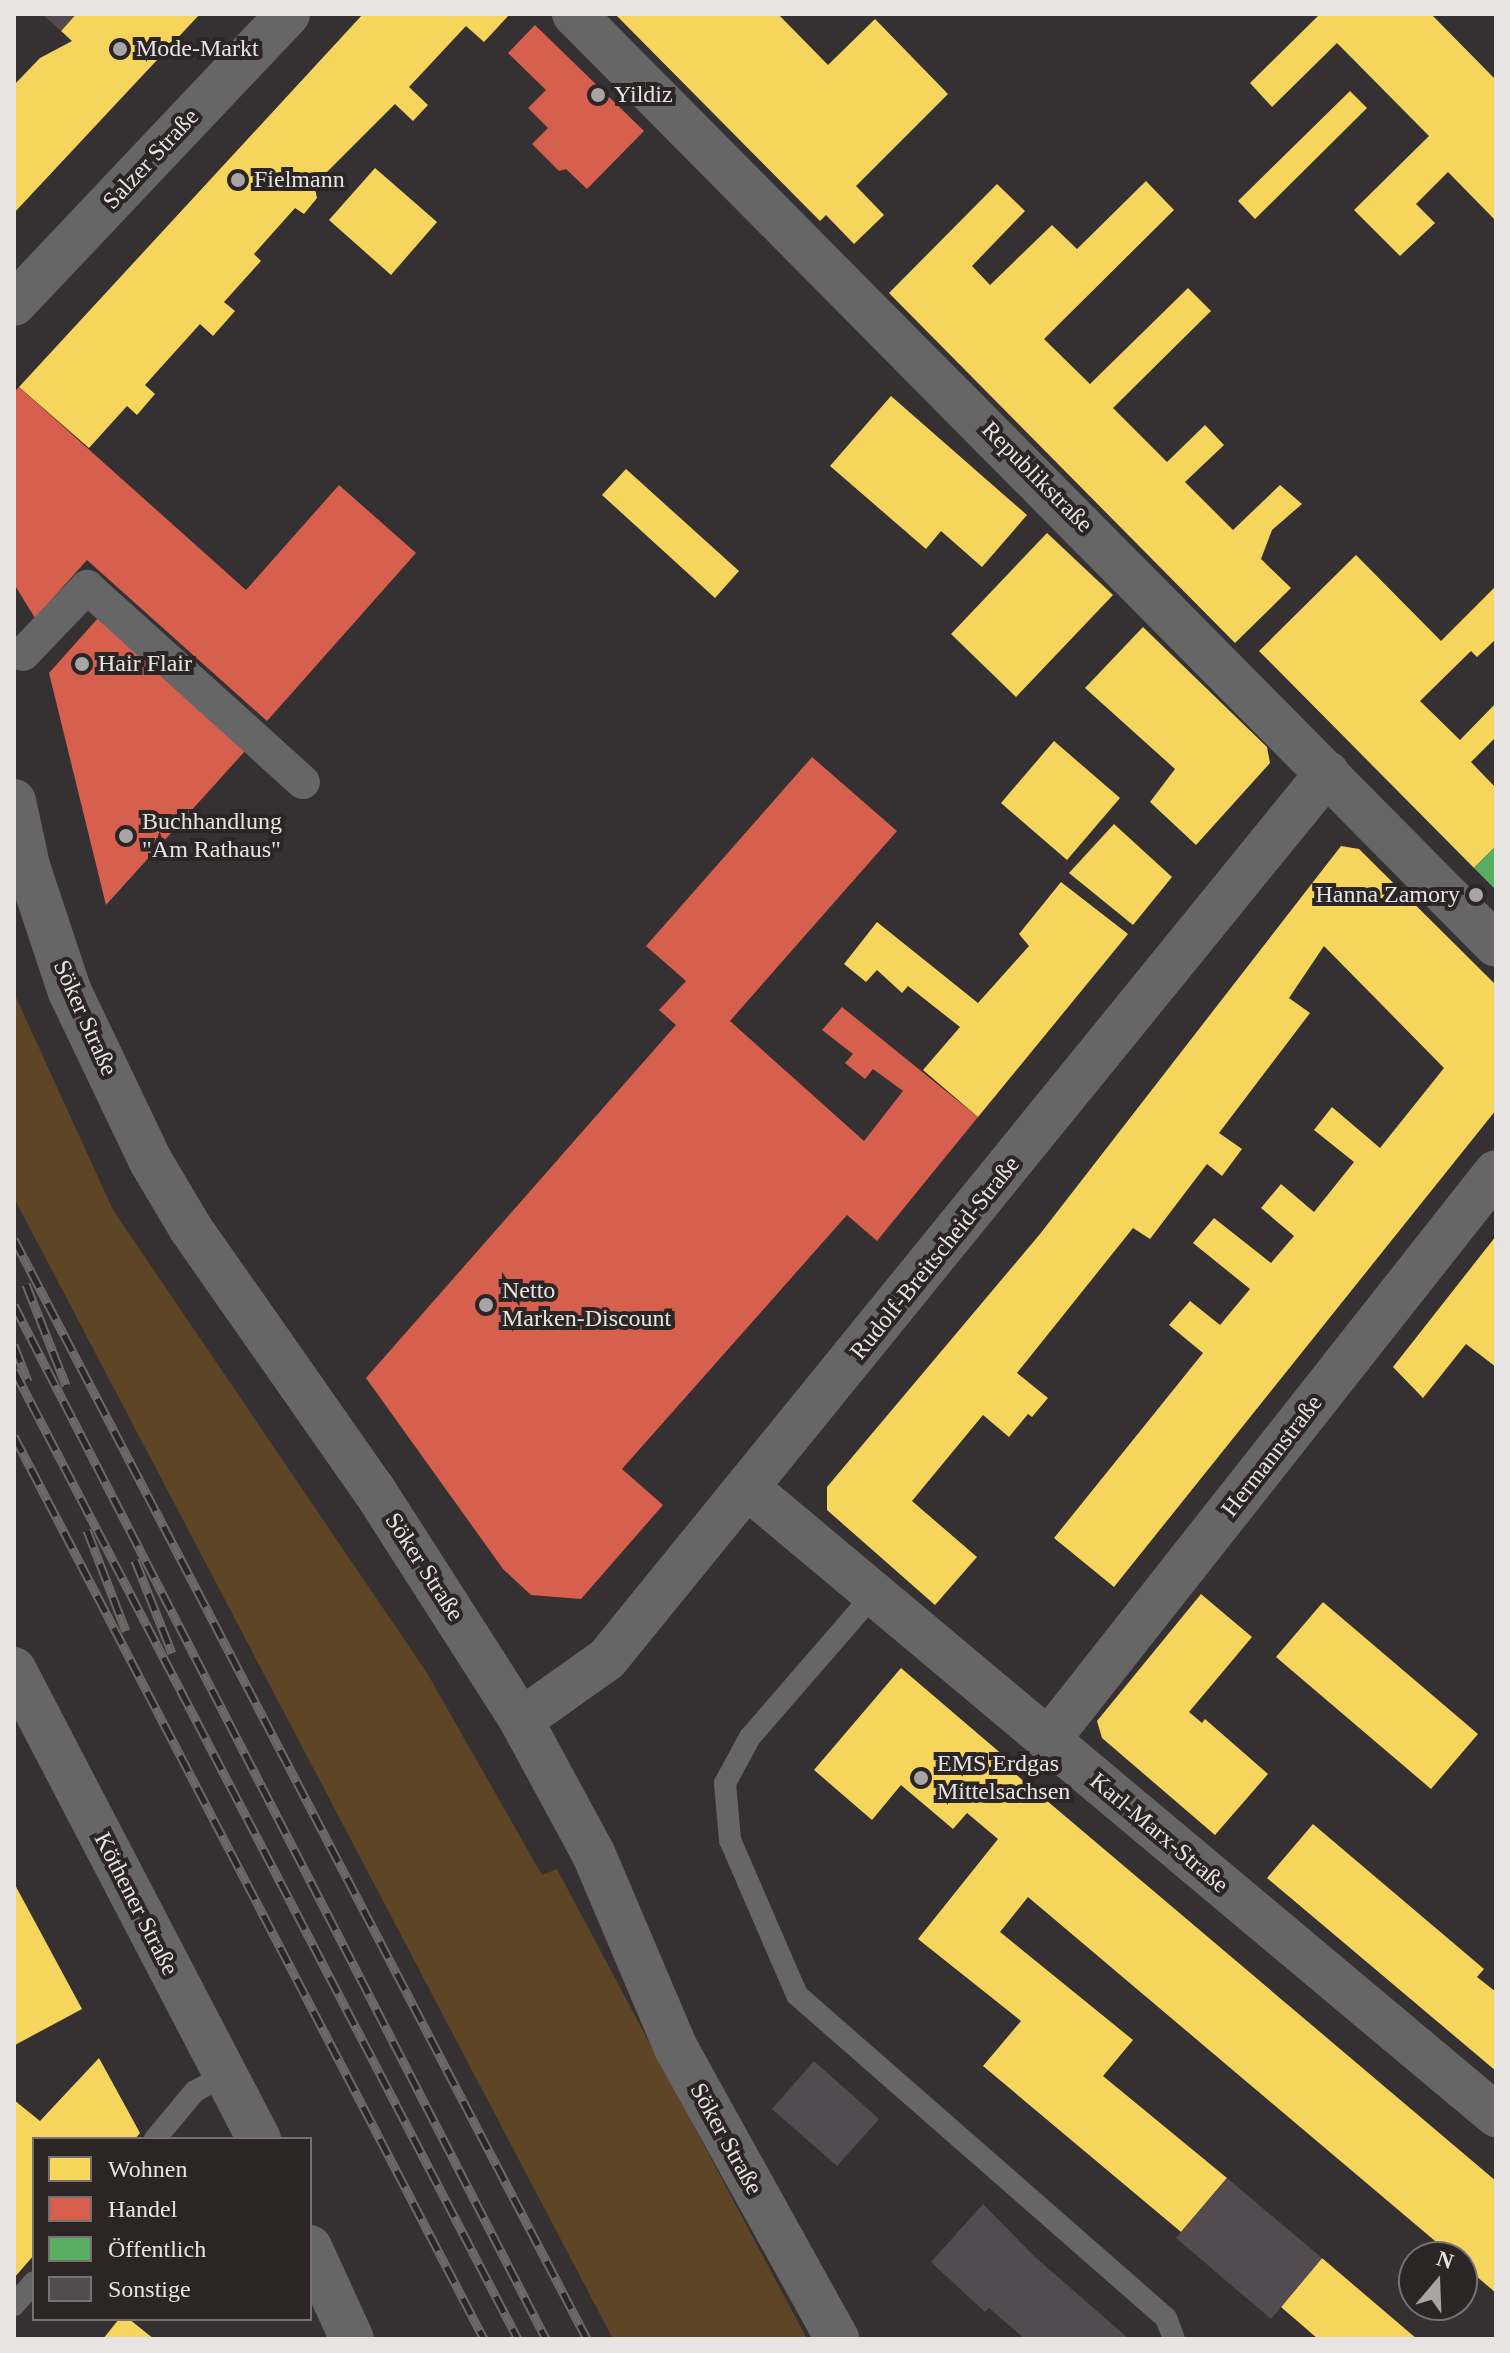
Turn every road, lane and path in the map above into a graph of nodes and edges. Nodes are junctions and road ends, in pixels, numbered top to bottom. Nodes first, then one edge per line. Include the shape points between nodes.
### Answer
1 (288, 14) edge
2 (574, 14) edge
3 (14, 304) edge
4 (23, 654) dead end
5 (1327, 773) junction
6 (303, 782) dead end
7 (14, 801) edge
8 (1496, 945) edge
9 (1496, 1172) edge
10 (749, 1489) junction
11 (874, 1594) junction
12 (14, 1669) edge
13 (521, 1720) junction
14 (1048, 1740) junction
15 (225, 2076) junction
16 (1496, 2115) edge
17 (157, 2137) edge
18 (258, 2137) edge
19 (312, 2251) edge
20 (32, 2284) edge
21 (14, 2305) edge
22 (352, 2339) edge
23 (837, 2339) edge
24 (1174, 2339) edge

1 - 3 street, Salzer Straße
2 - 5 street, Republikstraße
4 - 6 street via 87,587
5 - 8 street, Republikstraße
5 - 10 street, Rudolf-Breitscheid-Straße
7 - 13 street, Söker Straße via 28,866 70,992 150,1160 191,1229 374,1490
9 - 14 street, Hermannstraße
10 - 11 street, Karl-Marx-Straße
10 - 13 street, Rudolf-Breitscheid-Straße via 607,1659
11 - 14 street, Karl-Marx-Straße
11 - 24 lane via 750,1737 725,1783 730,1840 797,1995 1166,2318
12 - 15 street, Köthener Straße
13 - 23 street, Söker Straße via 594,1855 676,2048
14 - 16 street, Karl-Marx-Straße
15 - 17 lane via 195,2091
15 - 18 street, Köthener Straße
19 - 22 street
20 - 21 lane

